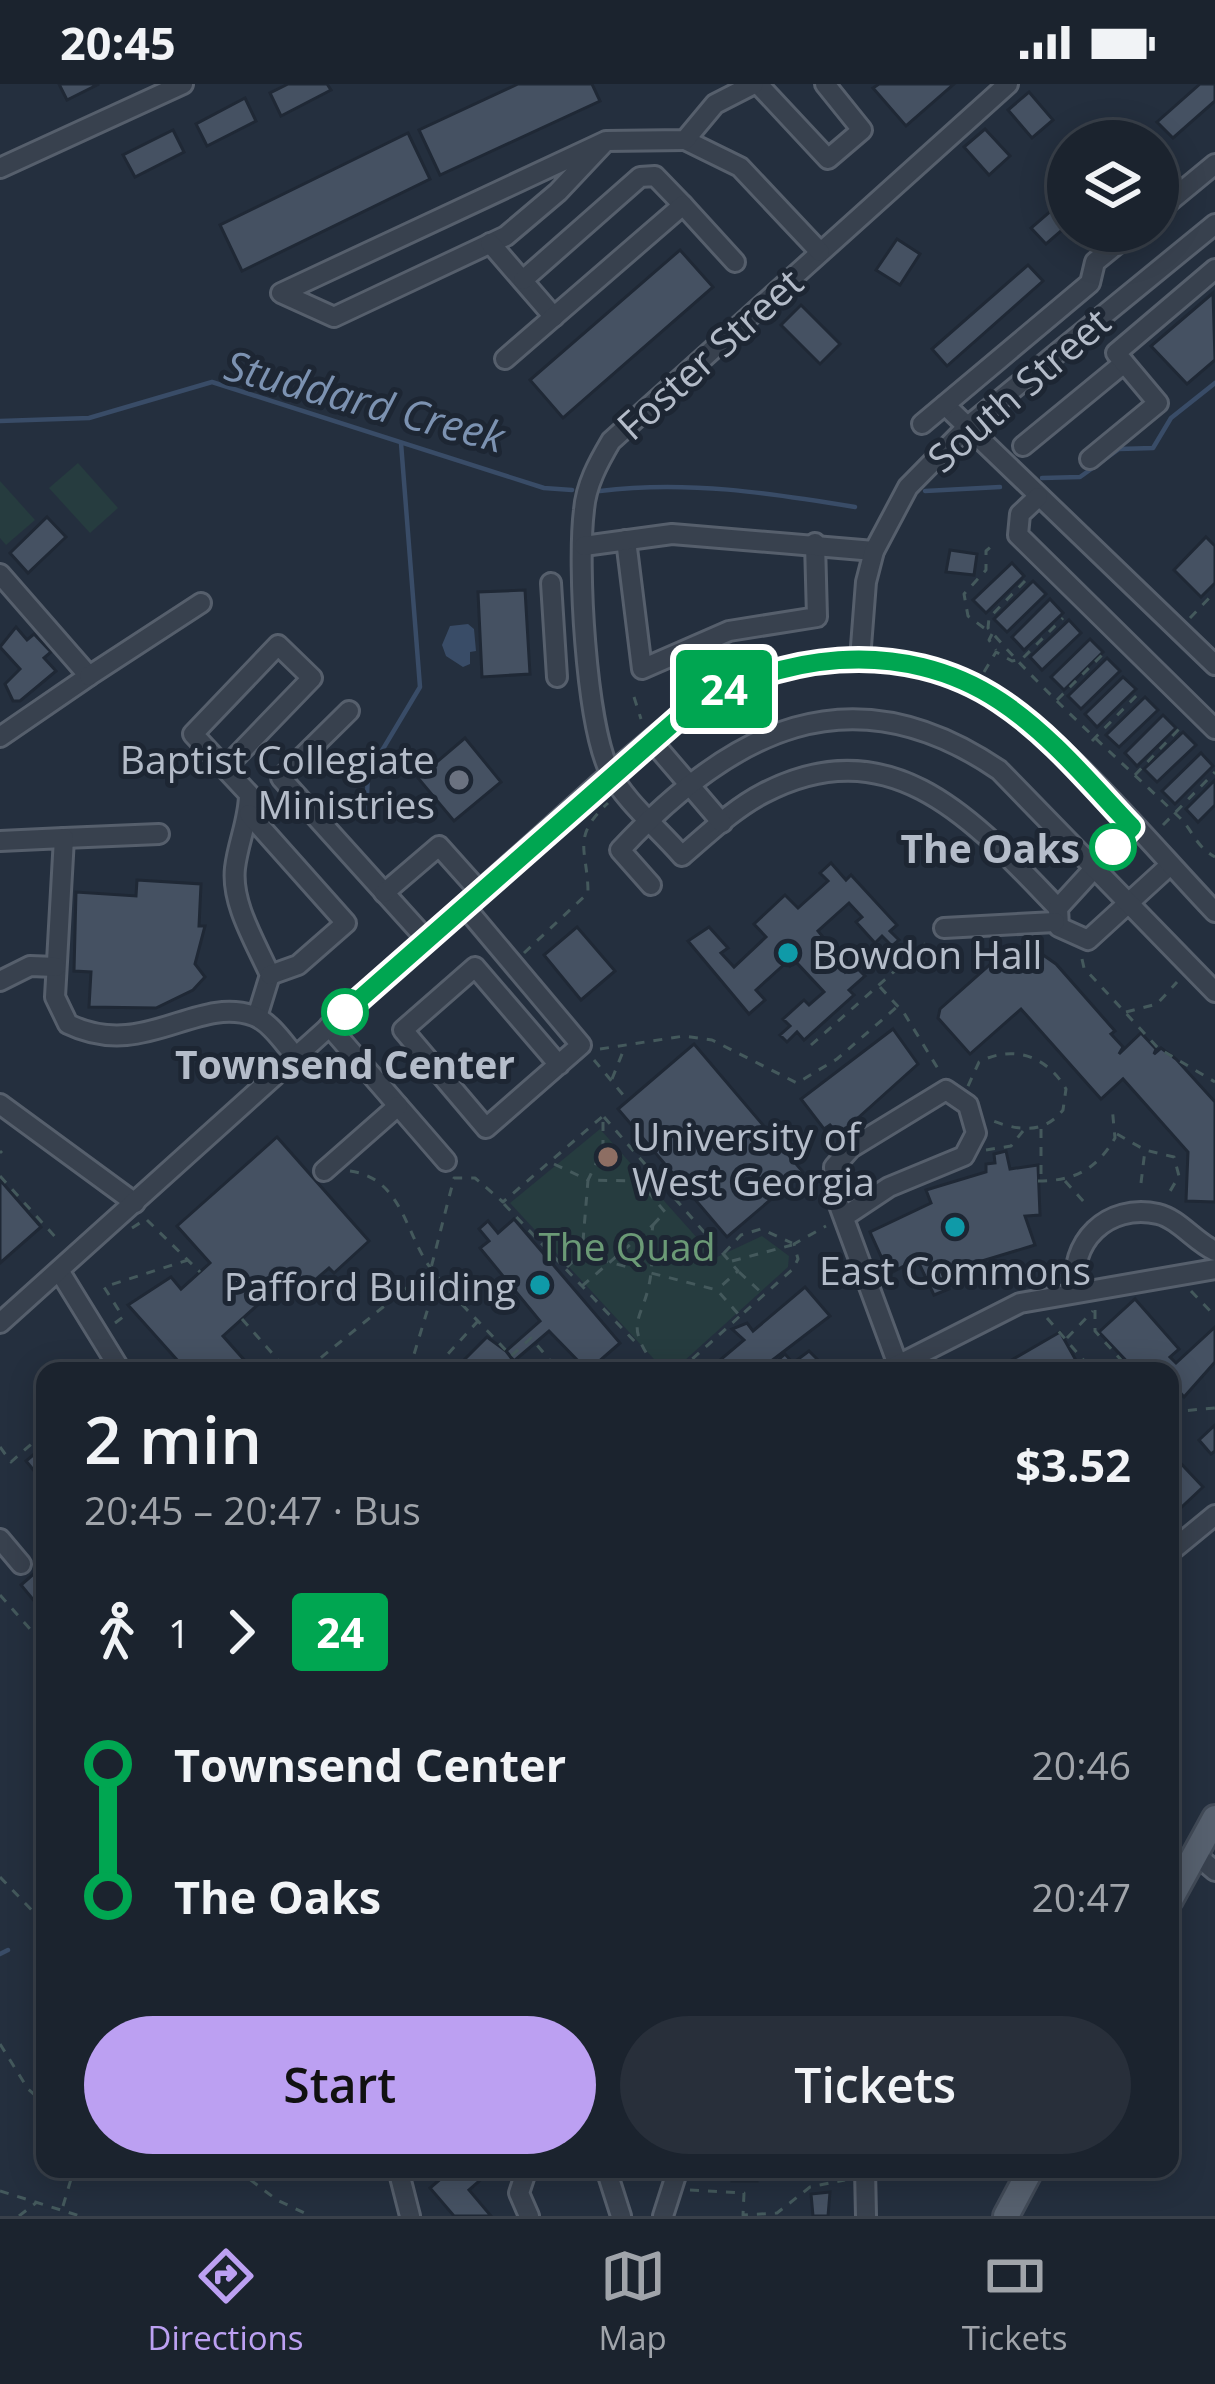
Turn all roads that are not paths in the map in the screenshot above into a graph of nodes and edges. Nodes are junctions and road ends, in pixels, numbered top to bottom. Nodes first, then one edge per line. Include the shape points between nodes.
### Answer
1 (183, 84) edge
2 (756, 84) edge
3 (825, 84) edge
4 (1008, 84) edge
5 (685, 140) junction
6 (606, 141) junction
7 (1215, 164) edge
8 (0, 169) edge
9 (1179, 194) edge
10 (683, 205) junction
11 (1215, 224) edge
12 (490, 243) junction
13 (1189, 245) junction
14 (820, 252) junction
15 (1107, 252) edge
16 (735, 262) dead end
17 (1214, 273) edge
18 (523, 280) junction
19 (554, 317) junction
20 (505, 359) dead end
21 (1124, 363) junction
22 (945, 405) junction
23 (922, 424) dead end
24 (968, 426) junction
25 (1023, 446) dead end
26 (1090, 459) dead end
27 (1038, 496) junction
28 (626, 539) junction
29 (815, 544) junction
30 (584, 546) junction
31 (874, 551) junction
32 (0, 574) edge
33 (551, 583) dead end
34 (201, 603) dead end
35 (587, 629) junction
36 (554, 630) junction
37 (860, 659) junction
38 (1215, 665) edge
39 (89, 676) junction
40 (557, 677) dead end
41 (349, 711) dead end
42 (1215, 729) edge
43 (0, 737) edge
44 (651, 740) junction
45 (227, 766) junction
46 (610, 774) junction
47 (687, 782) junction
48 (249, 814) junction
49 (649, 818) junction
50 (722, 823) junction
51 (1132, 827) junction
52 (159, 834) dead end
53 (64, 838) junction
54 (0, 841) edge
55 (1170, 865) junction
56 (1094, 867) junction
57 (650, 885) dead end
58 (384, 893) junction
59 (481, 893) junction
60 (1131, 903) junction
61 (465, 907) junction
62 (1215, 912) edge
63 (1056, 915) junction
64 (944, 928) road end
65 (428, 940) junction
66 (56, 967) junction
67 (270, 975) junction
68 (0, 981) edge
69 (1215, 992) edge
70 (257, 1017) junction
71 (329, 1026) junction
72 (295, 1056) junction
73 (559, 1065) junction
74 (398, 1106) junction
75 (3, 1111) edge
76 (446, 1161) dead end
77 (331, 1164) road end
78 (135, 1203) junction
79 (844, 1217) junction
80 (1215, 1251) edge
81 (1215, 1269) edge
82 (61, 1272) junction
83 (1076, 1292) junction
84 (0, 1324) edge
85 (116, 1362) edge
86 (890, 1362) edge
87 (903, 1362) edge
88 (1215, 1515) edge
89 (0, 1539) edge
90 (1179, 1545) edge
91 (21, 1564) dead end
92 (1215, 1818) edge
93 (1194, 1853) junction
94 (1215, 1871) edge
95 (1179, 1882) edge
96 (400, 2178) edge
97 (524, 2178) edge
98 (609, 2178) edge
99 (675, 2178) edge
100 (865, 2178) edge
101 (1026, 2178) edge
102 (410, 2216) edge
103 (529, 2216) edge
104 (621, 2216) edge
105 (663, 2216) edge
106 (866, 2216) edge
107 (1006, 2216) edge

1 - 8 street
2 - 3 street via 828,159 862,130
2 - 5 street via 715,104
4 - 14 street, Foster Street
5 - 6 street
5 - 14 street via 740,167
6 - 12 street via 558,192
6 - 12 street via 281,293 334,317
7 - 9 street
10 - 16 street
10 - 18 street via 655,176 640,178
10 - 19 street
11 - 13 street, South Street
12 - 18 street
13 - 17 street
13 - 24 street, South Street
14 - 30 street, Foster Street via 610,441 593,471
15 - 22 street via 1090,283
17 - 21 street via 1116,353
18 - 19 street
19 - 20 street
21 - 25 street
21 - 26 street via 1157,403
22 - 23 street
22 - 24 street
24 - 27 street
24 - 31 street, South Street via 908,487
27 - 38 street
27 - 42 street via 1021,514 1018,536
28 - 29 street via 672,534
28 - 29 street via 642,669 728,631 817,617
28 - 30 street
29 - 31 street
30 - 35 street, Foster Street
31 - 37 street, South Street
32 - 39 street
33 - 36 street
34 - 39 street
35 - 36 street
35 - 46 street, Foster Street
36 - 40 street
37 - 44 street via 755,675
37 - 51 street via 925,668 997,698
39 - 43 street
41 - 58 street via 280,778
44 - 46 street
44 - 47 street
45 - 45 street via 193,734 278,645 312,678
45 - 48 street via 249,794
46 - 49 street
46 - 59 street
47 - 49 street
47 - 50 street
47 - 56 street via 751,740 803,722 850,718 917,727 999,770
48 - 67 street via 236,887
48 - 67 street via 346,923 298,965
49 - 50 street via 682,856
49 - 57 street via 620,850
50 - 63 street via 794,782 859,771 891,776 961,811
51 - 55 street
51 - 56 street
52 - 53 street
53 - 54 street
53 - 66 street
55 - 60 street
55 - 62 street
56 - 60 street
56 - 63 street
58 - 59 street via 439,846
58 - 65 street
59 - 61 street
60 - 63 street via 1088,940 1068,935
60 - 69 street
61 - 65 street
61 - 73 street via 591,1047
63 - 64 street
65 - 71 street
66 - 68 street via 30,966
66 - 70 street via 57,1008 78,1029 147,1035 202,1015
67 - 70 street
70 - 72 street
71 - 72 street
71 - 74 street
72 - 78 street
73 - 73 street via 485,1128 403,1030 475,967
74 - 76 street
74 - 77 street
75 - 78 street
78 - 82 street
79 - 79 street via 834,1167 851,1148 946,1090 970,1109 973,1145 964,1156
79 - 86 street
80 - 83 street via 1160,1215 1124,1213 1085,1239 1076,1256
81 - 83 street
82 - 84 street
82 - 85 street
83 - 87 street via 1003,1309
88 - 90 street
89 - 91 street
92 - 93 main road
93 - 94 street
93 - 95 main road
96 - 102 street
97 - 103 street via 519,2193
98 - 104 street
99 - 105 street
100 - 106 street
101 - 107 main road

